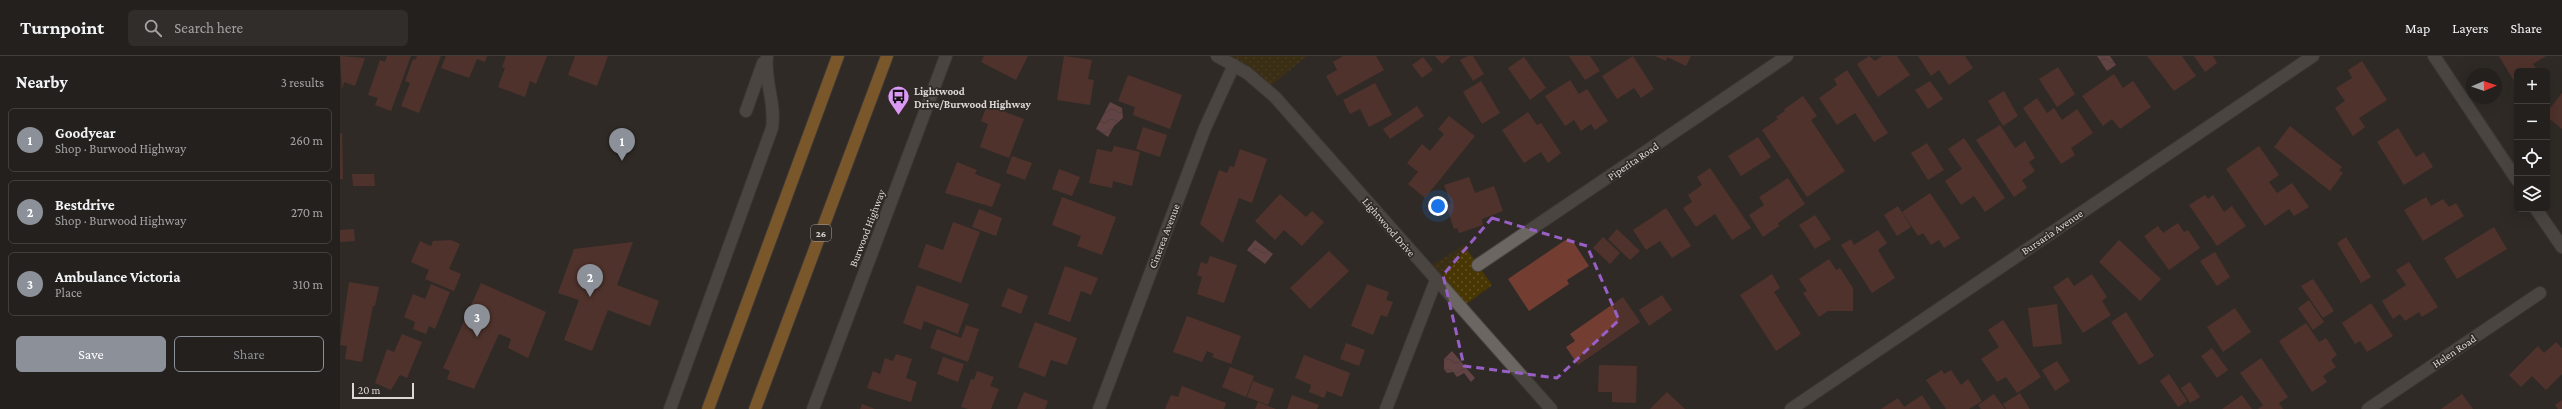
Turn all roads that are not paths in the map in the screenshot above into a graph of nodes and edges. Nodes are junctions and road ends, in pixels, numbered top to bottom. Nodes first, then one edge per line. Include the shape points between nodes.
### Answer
1 (767, 56) edge
2 (838, 56) edge
3 (887, 56) edge
4 (946, 56) edge
5 (1216, 56) edge
6 (1787, 56) edge
7 (2313, 56) edge
8 (2434, 56) edge
9 (1234, 65) junction
10 (746, 111) dead end
11 (2514, 176) edge
12 (2538, 212) edge
13 (2562, 247) edge
14 (1478, 265) dead end
15 (1436, 280) junction
16 (2540, 294) dead end
17 (670, 409) edge
18 (708, 409) edge
19 (755, 409) edge
20 (813, 409) edge
21 (1099, 409) edge
22 (1386, 409) edge
23 (1551, 409) edge
24 (1791, 409) edge
25 (2368, 409) edge

1 - 10 street
1 - 17 street via 766,76 774,108 772,128
2 - 18 highway
3 - 19 highway, 26
4 - 20 street, Burwood Highway
5 - 9 street, Lightwood Drive
6 - 14 street, Piperita Road
7 - 24 street, Bursaria Avenue
8 - 11 street
9 - 15 street, Lightwood Drive via 1262,84 1275,97
9 - 21 street, Cinerea Avenue via 1205,128
12 - 13 street
15 - 22 street
15 - 23 street, Lightwood Drive
16 - 25 street, Helen Road

